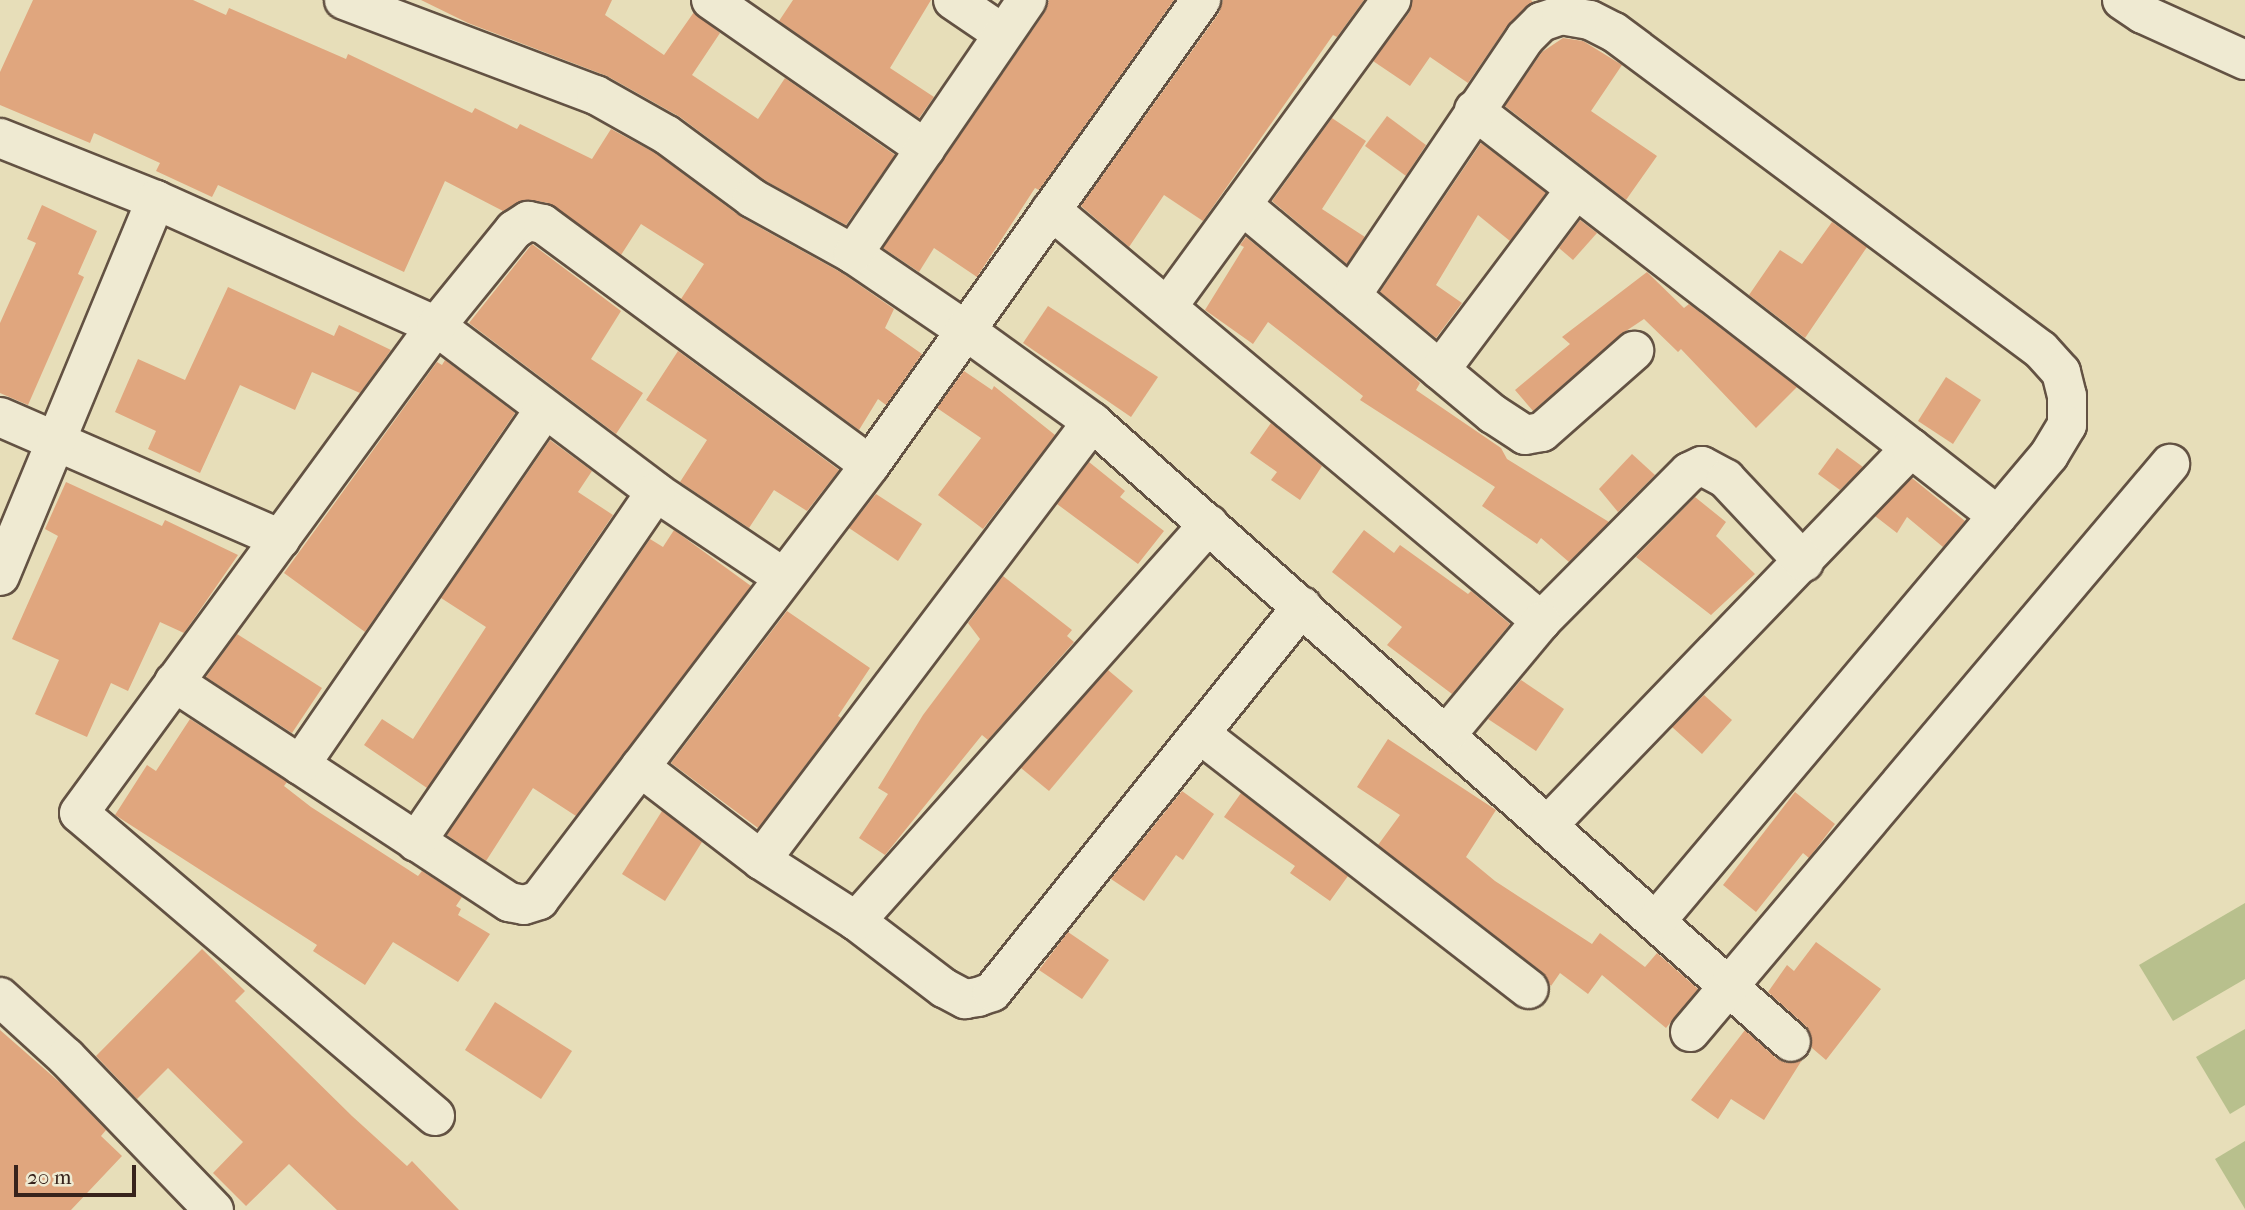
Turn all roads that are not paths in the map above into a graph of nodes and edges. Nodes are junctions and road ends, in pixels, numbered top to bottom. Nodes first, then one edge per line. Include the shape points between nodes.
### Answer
1 (344, 0) edge
2 (711, 0) edge
3 (953, 0) edge
4 (1027, 0) edge
5 (1201, 0) edge
6 (1391, 0) edge
7 (2122, 0) edge
8 (1003, 34) junction
9 (2245, 60) edge
10 (1474, 110) junction
11 (0, 138) edge
12 (925, 149) junction
13 (1576, 189) junction
14 (156, 201) junction
15 (1242, 205) junction
16 (1051, 210) junction
17 (853, 254) junction
18 (1351, 296) junction
19 (1168, 306) junction
20 (436, 326) junction
21 (965, 330) junction
22 (1634, 351) dead end
23 (1440, 370) junction
24 (544, 410) junction
25 (0, 417) edge
26 (1093, 422) junction
27 (55, 440) junction
28 (1911, 448) junction
29 (2170, 464) dead end
30 (870, 465) junction
31 (656, 492) junction
32 (1998, 516) junction
33 (1209, 524) junction
34 (281, 539) junction
35 (1804, 562) junction
36 (0, 576) edge
37 (783, 577) junction
38 (1303, 607) junction
39 (1541, 621) junction
40 (174, 682) junction
41 (1200, 734) junction
42 (1447, 734) junction
43 (300, 765) junction
44 (640, 767) junction
45 (1548, 825) junction
46 (416, 842) junction
47 (761, 860) junction
48 (1657, 920) junction
49 (856, 921) junction
50 (1728, 987) junction
51 (1529, 989) dead end
52 (0, 997) edge
53 (1690, 1032) dead end
54 (1791, 1042) dead end
55 (435, 1116) dead end
56 (214, 1210) edge

1 - 17 street via 596,94 667,135 752,198
2 - 12 street
3 - 8 street
4 - 8 street
5 - 16 street
6 - 15 street
7 - 9 street
8 - 12 street
10 - 13 street
10 - 18 street
10 - 32 street via 1541,22 1562,15 1590,20 1614,32 2041,350 2061,372 2067,425 2049,455
11 - 14 street
12 - 17 street
13 - 23 street
13 - 28 street
14 - 20 street
14 - 27 street
15 - 18 street
15 - 19 street
16 - 19 street
16 - 21 street
17 - 21 street
18 - 23 street
19 - 39 street
20 - 24 street
20 - 30 street via 514,230 528,221 543,224
20 - 34 street
21 - 26 street
21 - 30 street
22 - 23 street via 1533,436 1513,430
24 - 31 street
24 - 43 street
25 - 27 street
26 - 33 street
26 - 47 street
27 - 34 street
27 - 36 street
28 - 32 street
28 - 35 street
29 - 50 street
30 - 37 street
31 - 37 street
31 - 46 street
32 - 48 street
33 - 38 street
33 - 49 street
34 - 40 street
35 - 39 street via 1726,479 1702,466 1689,472
35 - 45 street
37 - 44 street
38 - 41 street
38 - 42 street
39 - 42 street
40 - 43 street
40 - 55 street via 79,813
41 - 49 street via 992,992 965,999
41 - 51 street
42 - 45 street
43 - 46 street
44 - 46 street via 540,900 524,905 509,902
44 - 47 street
45 - 48 street
47 - 49 street
48 - 50 street
50 - 53 street
50 - 54 street
52 - 56 street via 66,1057

